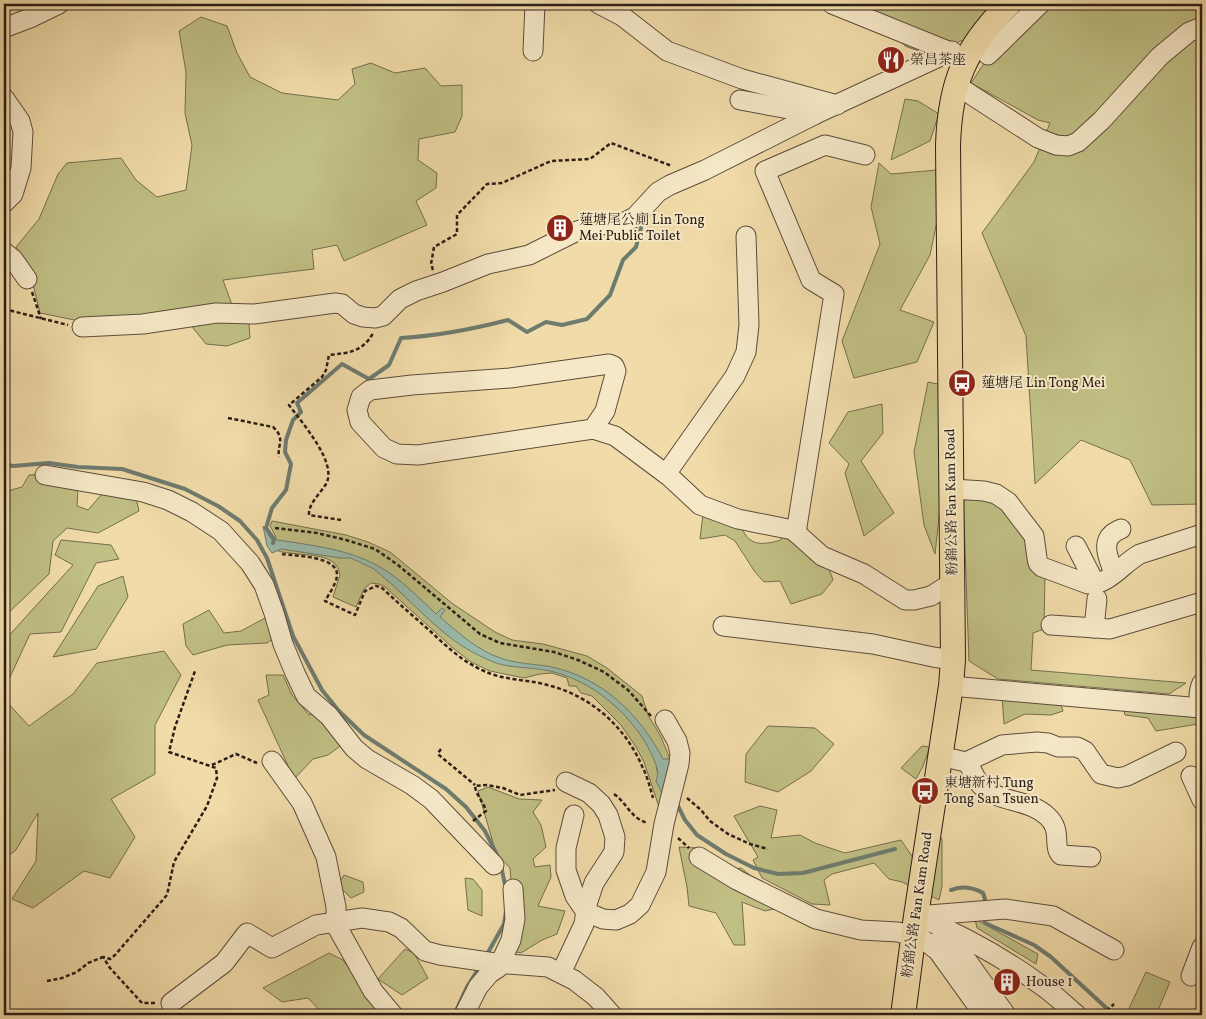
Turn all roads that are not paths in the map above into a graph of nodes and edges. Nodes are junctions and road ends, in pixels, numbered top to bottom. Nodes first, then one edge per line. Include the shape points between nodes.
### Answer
1 (59, 4) edge
2 (535, 4) edge
3 (599, 4) edge
4 (832, 4) edge
5 (1010, 4) edge
6 (1040, 4) edge
7 (1202, 27) edge
8 (4, 28) edge
9 (532, 51) dead end
10 (969, 55) junction
11 (956, 84) junction
12 (4, 98) edge
13 (740, 100) dead end
14 (837, 105) junction
15 (816, 114) junction
16 (865, 155) dead end
17 (4, 203) edge
18 (746, 236) dead end
19 (4, 252) edge
20 (27, 279) road end
21 (82, 327) road end
22 (593, 429) junction
23 (666, 474) junction
24 (45, 475) dead end
25 (952, 489) junction
26 (1121, 529) dead end
27 (796, 532) junction
28 (1202, 534) edge
29 (1076, 546) dead end
30 (1114, 573) junction
31 (953, 582) junction
32 (1096, 592) junction
33 (1202, 602) edge
34 (1051, 625) dead end
35 (723, 626) dead end
36 (1094, 628) junction
37 (953, 660) junction
38 (1202, 683) edge
39 (951, 686) junction
40 (1202, 709) edge
41 (660, 721) road end
42 (1176, 752) dead end
43 (940, 756) junction
44 (968, 762) junction
45 (268, 763) road end
46 (1191, 776) dead end
47 (564, 785) road end
48 (1202, 800) edge
49 (574, 815) dead end
50 (699, 857) road end
51 (1091, 857) dead end
52 (494, 865) dead end
53 (513, 889) dead end
54 (586, 912) junction
55 (336, 921) junction
56 (922, 935) junction
57 (1202, 947) edge
58 (1114, 950) dead end
59 (497, 964) junction
60 (561, 973) junction
61 (1191, 976) dead end
62 (172, 1003) road end
63 (393, 1015) edge
64 (464, 1015) edge
65 (612, 1015) edge
66 (903, 1015) edge
67 (984, 1015) edge
68 (1006, 1015) edge
69 (1077, 1015) edge

1 - 8 street
2 - 9 street
3 - 14 street via 622,16 668,51 742,79
4 - 10 street
5 - 10 main road, 粉錦公路 Fan Kam Road via 981,35
6 - 10 street
7 - 11 street via 1189,32 1160,56 1095,127 1068,146 1056,146 1038,138
10 - 11 main road, 粉錦公路 Fan Kam Road
10 - 14 street
11 - 25 main road, 粉錦公路 Fan Kam Road via 950,108 948,145
12 - 17 street via 23,132 21,168 13,194
13 - 15 street
14 - 15 street
15 - 21 street via 658,192 635,218 577,231 529,255 488,264 416,291 375,318 354,314 342,304 335,303 254,314 198,314 143,324
16 - 27 street via 824,145 765,171 811,280 834,294
18 - 23 street via 749,318 746,352 735,376
19 - 20 street
22 - 22 street via 418,455 397,454 384,448 360,422 357,410 360,397 370,390 510,378 609,364 616,371 605,411
22 - 23 street via 615,436
23 - 27 street via 700,505 738,519
24 - 52 street via 143,492 192,512 221,531 250,563 264,586 283,644 306,696 329,716 354,748 430,799
25 - 31 main road, 粉錦公路 Fan Kam Road
25 - 32 street via 984,491 1008,502 1034,536 1038,563 1088,584
26 - 30 street via 1106,545
27 - 31 street via 822,556 864,574 905,600 931,596
28 - 30 street via 1140,554
29 - 32 street
30 - 32 street
31 - 37 main road, 粉錦公路 Fan Kam Road
32 - 36 street
33 - 36 street via 1123,627
34 - 36 street
35 - 37 street via 873,644
37 - 39 main road, 粉錦公路 Fan Kam Road
38 - 40 street via 1199,699
39 - 40 street
39 - 43 main road, 粉錦公路 Fan Kam Road
41 - 54 street via 677,741 680,753 656,872 640,905 630,914 616,920
42 - 44 street via 1118,778 1101,774 1085,751 1048,743 1002,745
43 - 44 street
43 - 56 main road, 粉錦公路 Fan Kam Road
44 - 51 street via 983,788 992,794 1033,806 1048,817 1055,826 1061,855
45 - 55 street via 302,803 326,857
46 - 48 street
47 - 54 street via 589,793 601,804 616,837 614,852 594,884
49 - 54 street via 566,848 566,870 575,896
50 - 56 street via 737,880 816,919 861,930
53 - 59 street via 516,919 511,940
54 - 60 street via 584,924
55 - 59 street via 362,918 389,922 401,928 425,951
55 - 62 street via 316,925 272,948 247,933 224,963
55 - 63 street via 373,991
56 - 58 street via 1005,910 1053,916
56 - 66 main road, 粉錦公路 Fan Kam Road
56 - 67 street via 943,957
56 - 68 street via 958,948
56 - 69 street via 941,927 1039,983
57 - 61 street
59 - 60 street via 548,967
59 - 64 street via 498,968 478,987
60 - 65 street via 596,997

